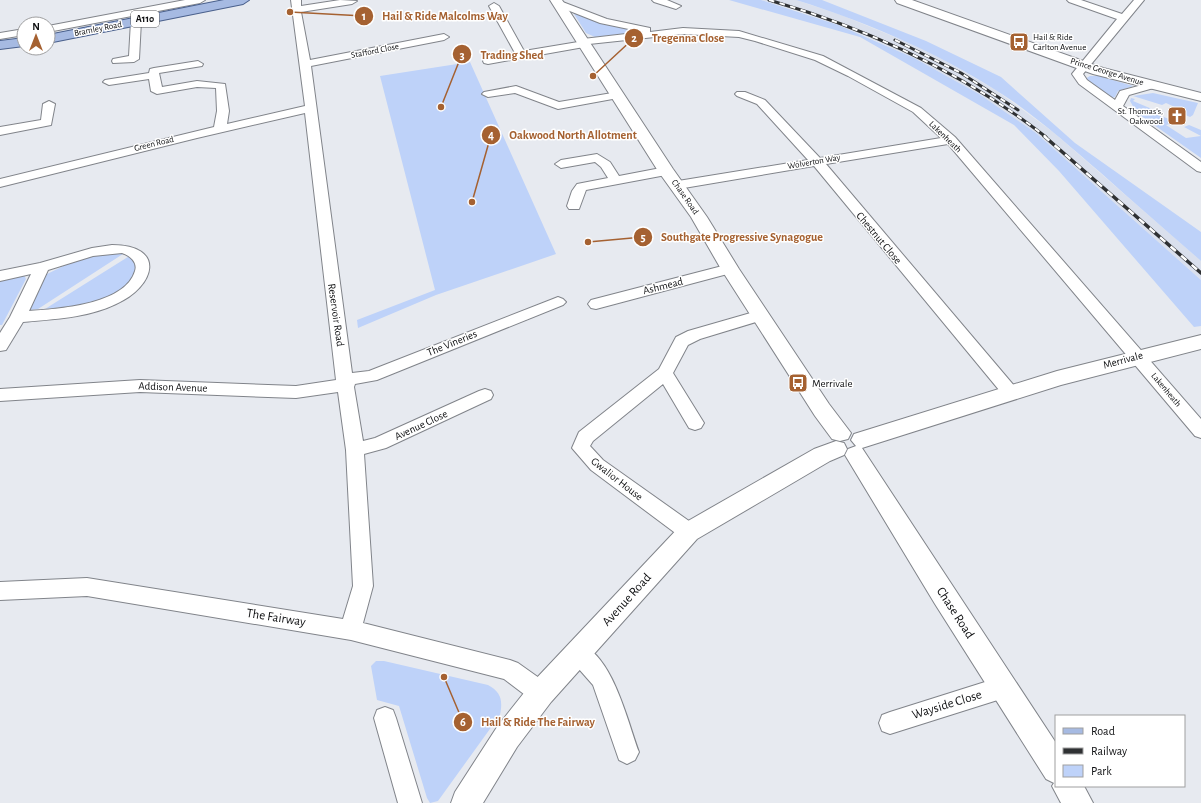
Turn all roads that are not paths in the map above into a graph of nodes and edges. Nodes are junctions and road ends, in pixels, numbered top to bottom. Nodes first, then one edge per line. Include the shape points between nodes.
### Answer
1 (200, 0) edge
2 (243, 0) edge
3 (657, 0) edge
4 (901, 0) edge
5 (1072, 0) edge
6 (1138, 0) edge
7 (558, 2) edge
8 (296, 5) edge
9 (347, 5) dead end
10 (494, 6) dead end
11 (676, 6) dead end
12 (1124, 18) junction
13 (136, 21) junction
14 (56, 27) edge
15 (16, 33) edge
16 (658, 34) junction
17 (0, 36) edge
18 (56, 37) edge
19 (444, 37) dead end
20 (16, 43) edge
21 (584, 43) junction
22 (0, 45) edge
23 (521, 55) junction
24 (117, 61) dead end
25 (488, 61) dead end
26 (198, 64) dead end
27 (304, 64) junction
28 (1083, 66) junction
29 (154, 75) junction
30 (109, 82) dead end
31 (1153, 86) junction
32 (488, 94) dead end
33 (741, 94) dead end
34 (618, 95) junction
35 (1201, 97) edge
36 (49, 104) dead end
37 (1117, 107) junction
38 (309, 109) junction
39 (220, 128) junction
40 (0, 131) edge
41 (951, 140) junction
42 (816, 162) junction
43 (561, 164) dead end
44 (1201, 168) edge
45 (666, 171) junction
46 (616, 181) junction
47 (0, 182) edge
48 (678, 185) junction
49 (574, 206) dead end
50 (42, 268) junction
51 (730, 269) junction
52 (0, 276) edge
53 (558, 302) dead end
54 (596, 304) dead end
55 (761, 315) junction
56 (18, 317) junction
57 (1201, 342) edge
58 (0, 346) edge
59 (1138, 356) junction
60 (665, 373) junction
61 (346, 383) junction
62 (1010, 392) junction
63 (0, 395) edge
64 (485, 395) dead end
65 (695, 423) dead end
66 (1201, 431) edge
67 (848, 444) junction
68 (355, 450) junction
69 (688, 532) junction
70 (0, 591) edge
71 (351, 630) junction
72 (579, 653) junction
73 (1004, 688) junction
74 (541, 693) junction
75 (385, 718) dead end
76 (890, 722) dead end
77 (627, 752) dead end
78 (1055, 767) edge
79 (1068, 787) edge
80 (410, 803) edge
81 (466, 803) edge
82 (1078, 803) edge

1 - 14 street, Bramley Road
2 - 13 main road, Bramley Road / A110
3 - 11 street
4 - 28 street, Prince George Avenue
5 - 12 street
6 - 12 street
7 - 16 street via 604,21
7 - 21 street, Chase Road
8 - 9 street
8 - 27 street, Reservoir Road
10 - 23 street
12 - 28 street
13 - 18 main road, Bramley Road / A110
13 - 24 street via 134,59
15 - 17 street
16 - 21 street, Lakenheath
16 - 41 street, Lakenheath via 696,31 739,34 804,53 852,74 917,110
19 - 27 street, Stafford Close
20 - 22 main road
21 - 23 street, Lakenheath
21 - 34 street, Chase Road
23 - 25 street, Lakenheath
26 - 29 street via 154,71
27 - 38 street, Reservoir Road
28 - 31 street, Prince George Avenue
28 - 37 street via 1078,74 1080,78
29 - 30 street
29 - 39 street via 157,90 198,84 221,86 223,111
31 - 35 street, Prince George Avenue
31 - 37 street via 1124,93
32 - 34 street via 516,89 558,106
33 - 42 street, Chestnut Close via 761,102
34 - 45 street, Chase Road
36 - 40 street via 47,122
37 - 44 street
38 - 39 street, Green Road
38 - 61 street, Reservoir Road
39 - 47 street, Green Road
41 - 42 street, Wolverton Way
41 - 59 street, Lakenheath
42 - 48 street, Wolverton Way
42 - 62 street, Chestnut Close
43 - 46 street via 596,152
45 - 46 street
45 - 48 street, Chase Road
46 - 49 street via 580,189
48 - 51 street, Chase Road
50 - 52 street
50 - 56 street
50 - 56 street via 88,252 107,249 130,251 140,257 143,263 143,271 133,286 99,306
51 - 54 street, Ashmead
51 - 55 street, Chase Road
53 - 61 street, The Vineries via 371,376
55 - 60 street via 682,341
55 - 67 street, Chase Road via 822,410
56 - 58 street
57 - 59 street, Merrivale
59 - 62 street, Merrivale
59 - 66 street, Lakenheath
60 - 65 street
60 - 69 street, Gwalior House via 585,437 581,448 597,466
61 - 63 street, Addison Avenue via 296,392 140,386
61 - 68 street, Reservoir Road
62 - 67 street, Merrivale
64 - 68 street, Avenue Close via 380,443
67 - 69 street, Avenue Road via 822,455
67 - 73 street, Chase Road
68 - 71 street, Reservoir Road via 363,586
69 - 72 street, Avenue Road
70 - 71 street, The Fairway via 87,587
71 - 74 street, The Fairway via 510,670
72 - 74 street, Avenue Road
72 - 77 street via 602,679
73 - 76 street, Wayside Close
73 - 78 street, Chase Road
74 - 81 street, Avenue Road via 507,737
75 - 80 street
79 - 82 street

